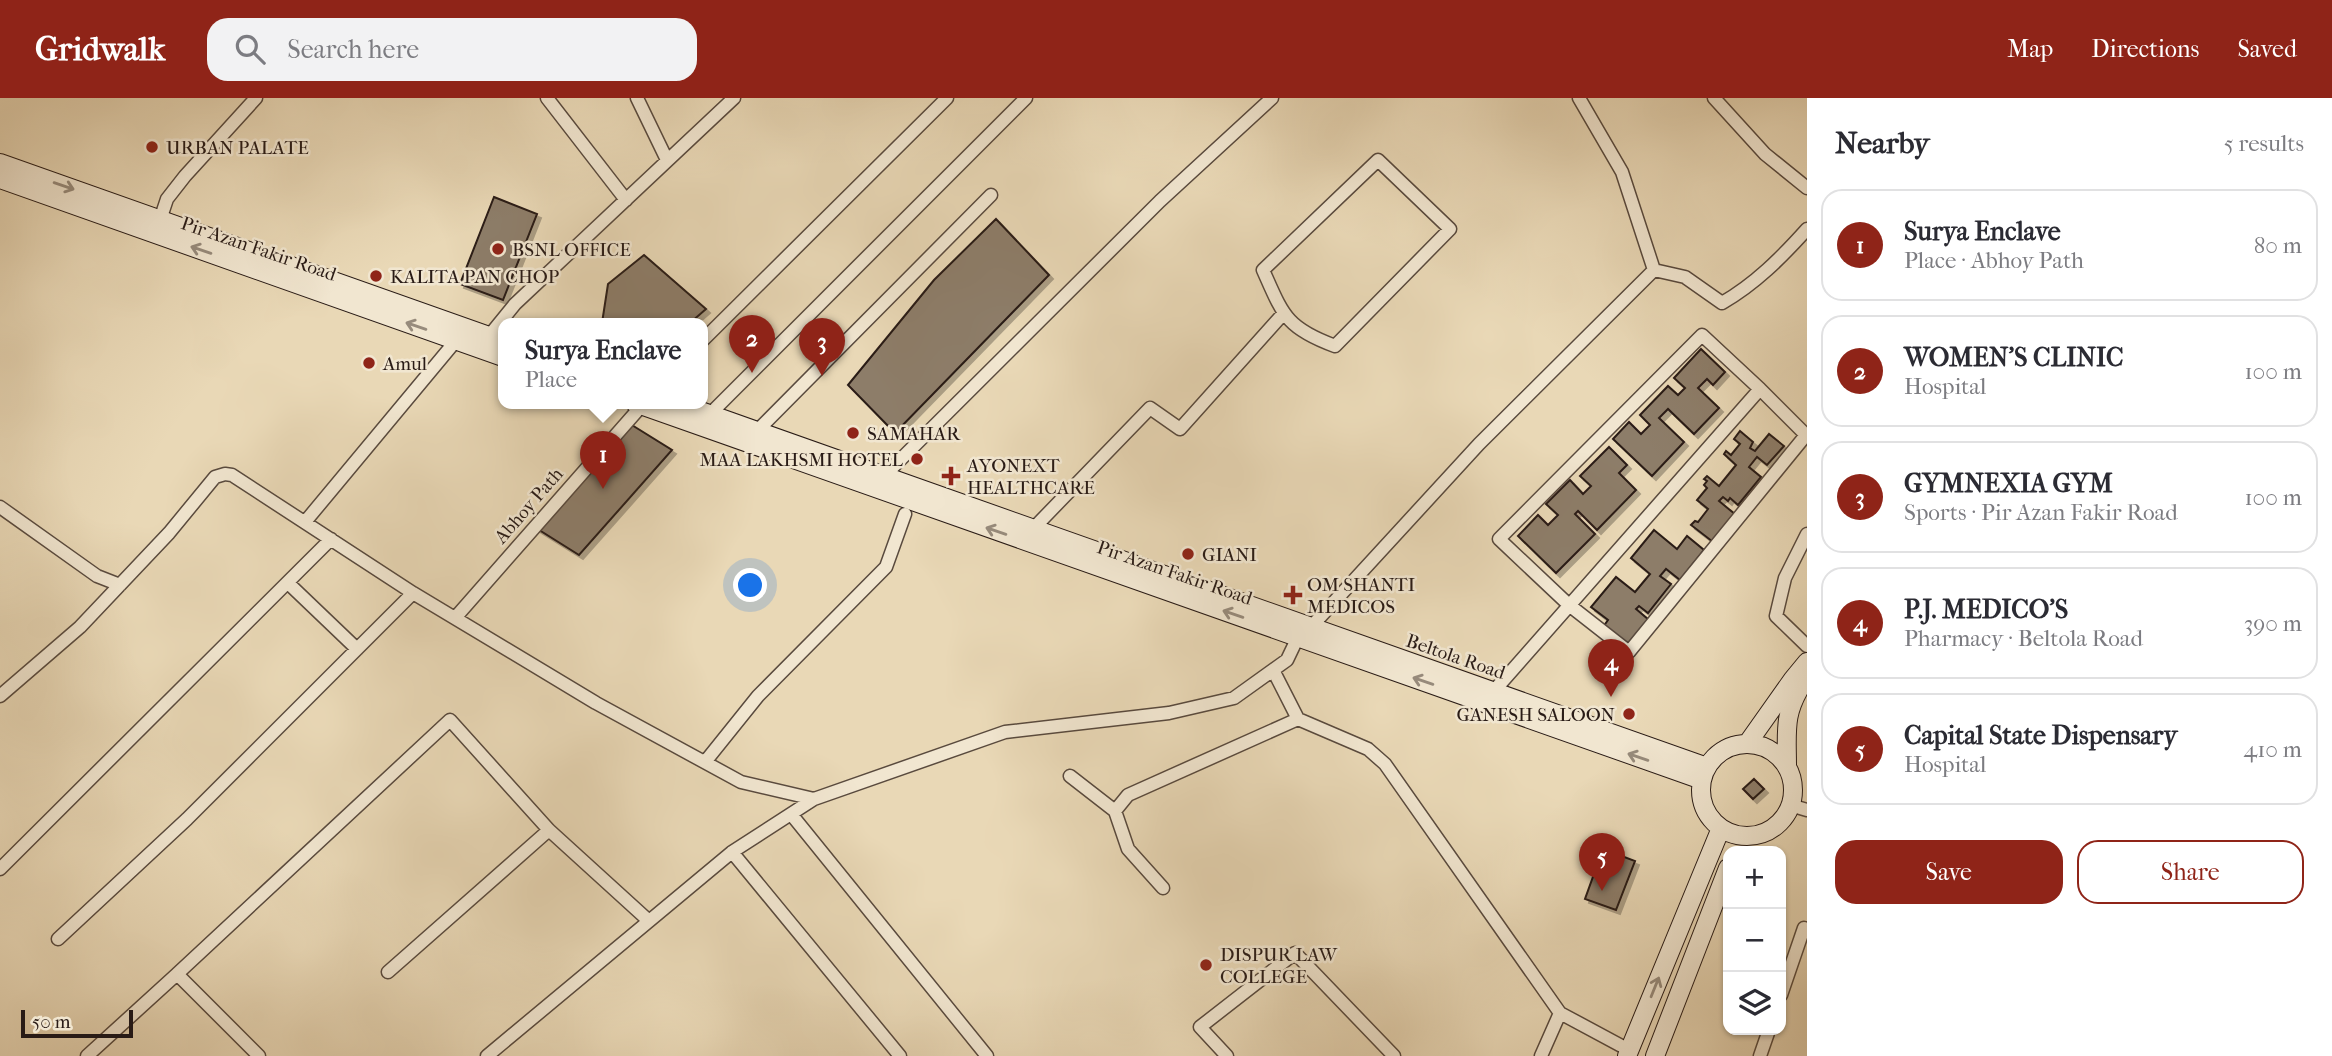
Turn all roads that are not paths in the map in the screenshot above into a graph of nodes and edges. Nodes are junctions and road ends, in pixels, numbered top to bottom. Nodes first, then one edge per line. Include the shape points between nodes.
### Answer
1 (256, 98) edge
2 (547, 98) edge
3 (637, 98) edge
4 (734, 98) edge
5 (947, 98) edge
6 (1026, 98) edge
7 (1272, 98) edge
8 (1579, 98) edge
9 (1714, 98) edge
10 (667, 160) junction
11 (0, 163) edge
12 (0, 179) edge
13 (1807, 188) edge
14 (992, 195) dead end
15 (626, 200) junction
16 (160, 220) junction
17 (1807, 229) edge
18 (1654, 270) junction
19 (1283, 314) junction
20 (507, 318) edge
21 (461, 334) junction
22 (708, 334) edge
23 (496, 338) edge
24 (498, 354) edge
25 (1760, 389) junction
26 (636, 409) edge
27 (644, 409) edge
28 (695, 409) edge
29 (710, 414) junction
30 (757, 431) junction
31 (884, 476) junction
32 (0, 506) edge
33 (905, 514) dead end
34 (304, 522) junction
35 (1028, 534) junction
36 (1807, 534) edge
37 (331, 539) junction
38 (288, 583) junction
39 (120, 585) junction
40 (413, 593) junction
41 (1569, 605) junction
42 (455, 618) junction
43 (1304, 632) junction
44 (1807, 646) edge
45 (357, 649) junction
46 (1807, 662) edge
47 (1273, 670) junction
48 (1807, 677) edge
49 (1493, 691) junction
50 (0, 695) edge
51 (1298, 719) junction
52 (1747, 744) junction
53 (705, 762) junction
54 (1787, 767) junction
55 (1705, 773) junction
56 (1070, 776) dead end
57 (814, 799) junction
58 (1799, 807) edge
59 (1115, 811) junction
60 (791, 814) junction
61 (1721, 828) junction
62 (549, 830) junction
63 (1738, 843) edge
64 (732, 852) junction
65 (0, 869) edge
66 (1723, 881) edge
67 (1163, 888) dead end
68 (649, 921) junction
69 (1807, 929) edge
70 (58, 939) dead end
71 (388, 972) dead end
72 (177, 974) junction
73 (1786, 980) edge
74 (1560, 1013) junction
75 (1767, 1035) edge
76 (1628, 1053) edge
77 (87, 1056) edge
78 (258, 1056) edge
79 (489, 1056) edge
80 (900, 1056) edge
81 (987, 1056) edge
82 (1227, 1056) edge
83 (1394, 1056) edge
84 (1541, 1056) edge
85 (1655, 1056) edge
86 (1760, 1056) edge

1 - 16 street via 185,176 167,199
2 - 15 street
3 - 10 street
4 - 10 street
5 - 22 street
6 - 29 street
7 - 31 street via 1160,201
8 - 18 street via 1622,172
9 - 13 street via 1765,154
10 - 15 street
11 -> 16 main road, Pir Azan Fakir Road
21 -> 12 main road, Pir Azan Fakir Road
14 - 30 street
15 - 20 street via 515,304
16 - 21 main road, Pir Azan Fakir Road
17 - 18 street via 1776,264 1722,303 1685,277
18 - 43 street via 1479,444
19 - 19 street via 1263,270 1378,160 1450,229 1335,346 1308,336
19 - 35 street via 1180,429 1150,408
21 - 23 main road, Pir Azan Fakir Road
21 - 24 main road, Pir Azan Fakir Road
21 - 34 street
25 - 41 street
25 - 41 street via 1807,435 1629,652
25 - 41 street via 1702,335 1499,539
26 - 42 street, Abhoy Path
35 -> 27 main road, Pir Azan Fakir Road
28 - 29 main road, Pir Azan Fakir Road
29 - 30 main road, Pir Azan Fakir Road
30 - 31 main road, Pir Azan Fakir Road
31 - 35 main road, Pir Azan Fakir Road
32 - 39 street via 97,576
33 - 53 street via 886,567 758,696
34 - 37 street
34 - 39 street via 232,475 215,477
35 - 43 main road, Pir Azan Fakir Road
36 - 44 street via 1785,578 1776,616
37 - 38 street
37 - 40 street
38 - 45 street
38 - 65 street
39 - 50 street via 80,627
40 - 42 street
40 - 45 street
41 - 49 street
42 - 53 street
43 - 47 street via 1287,660
43 - 49 main road, Beltola Road
55 -> 43 main road, Pir Azan Fakir Road
45 - 70 street via 187,819
46 - 52 main road
47 - 51 street
47 - 57 street via 1234,698 1169,713 1005,732
48 - 54 main road via 1791,701
49 - 55 main road, Beltola Road
51 - 59 street via 1128,795
51 - 74 street via 1368,749 1385,764
52 - 54 main road via 1770,750
52 - 55 main road via 1725,751
53 - 57 street via 741,782
54 - 58 main road
55 - 61 main road via 1704,807
56 - 59 street
57 - 60 street
58 - 63 main road via 1771,829
59 - 67 street via 1128,849
60 - 64 street
60 - 81 street
61 - 63 main road
76 -> 61 main road
62 - 68 street
62 - 71 street
62 - 72 street via 450,720
64 - 68 street
64 - 80 street
66 - 85 main road
68 - 79 street
69 - 73 street
72 - 77 street
72 - 78 street
74 - 76 street
74 - 84 street
75 - 86 street
82 - 83 street via 1200,1027 1295,953

